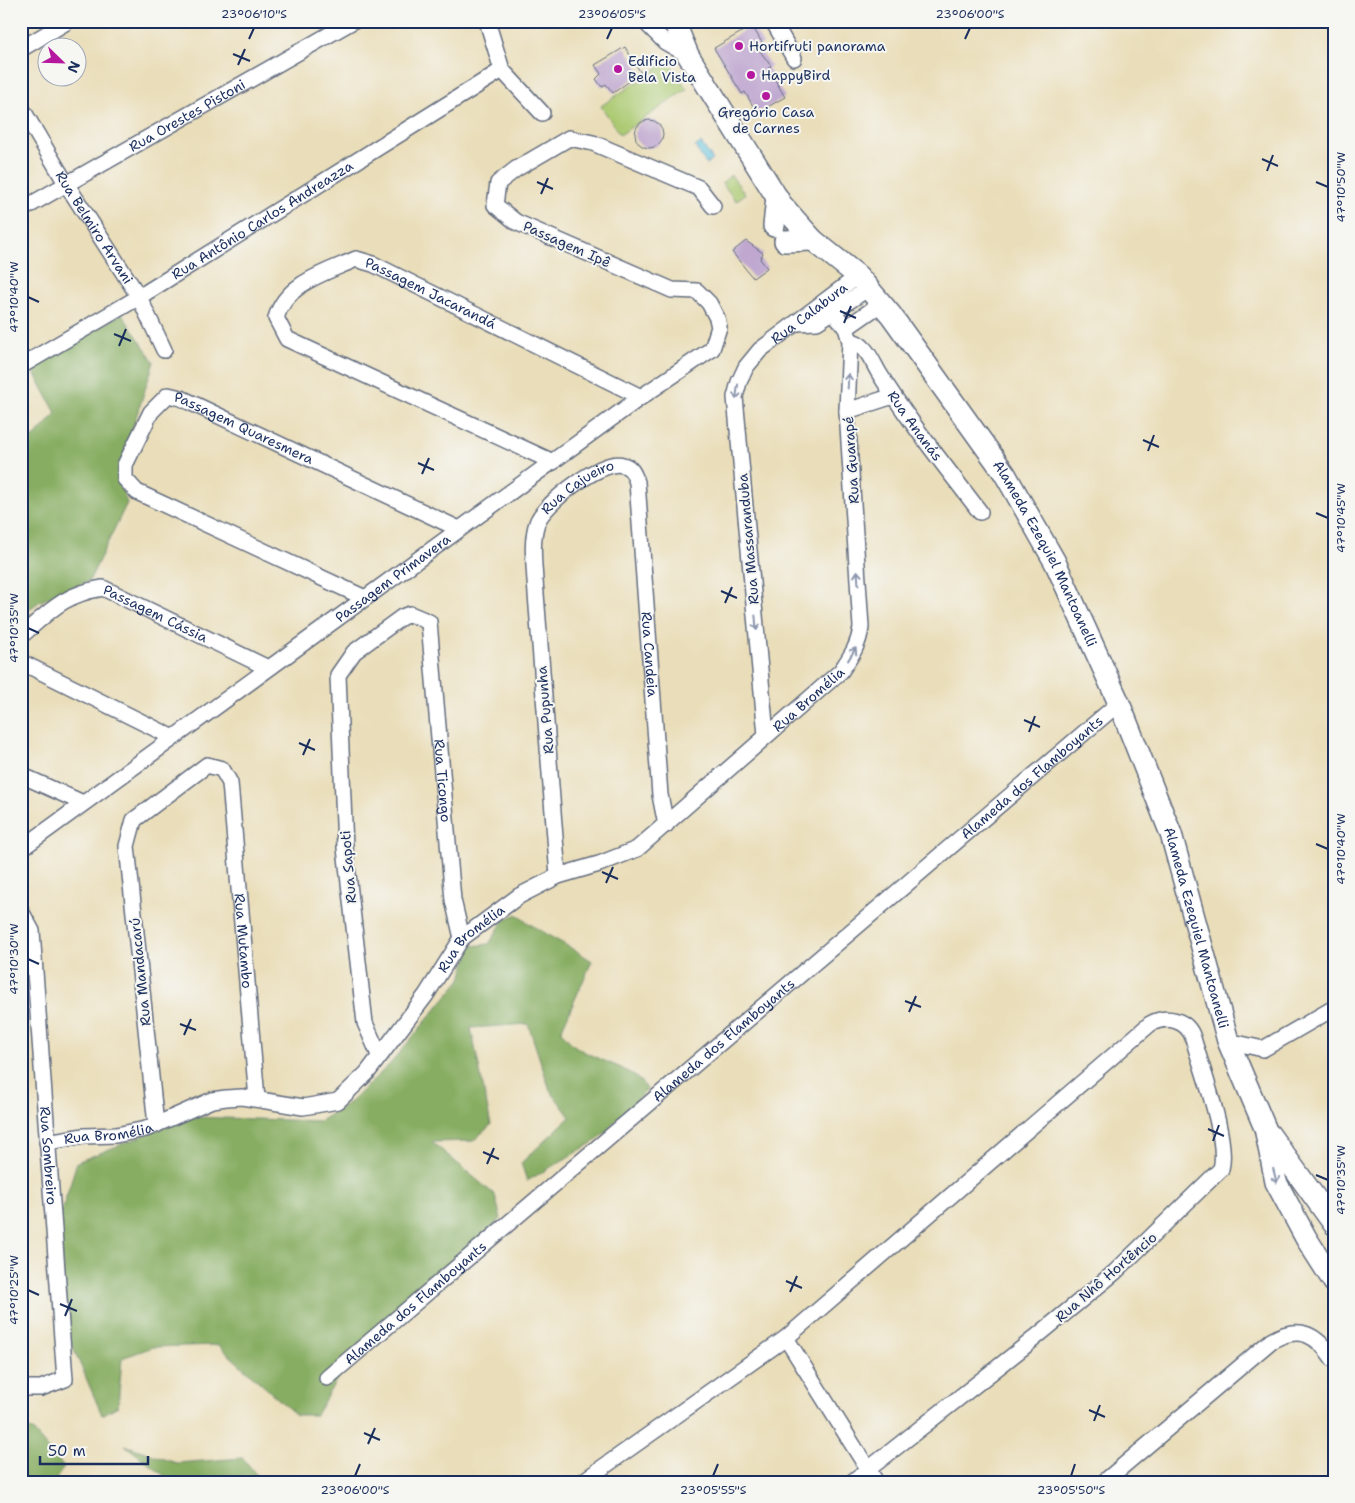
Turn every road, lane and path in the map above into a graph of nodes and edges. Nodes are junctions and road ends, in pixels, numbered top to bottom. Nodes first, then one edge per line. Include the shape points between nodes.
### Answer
1 (68, 21) edge
2 (353, 21) edge
3 (487, 21) edge
4 (644, 21) edge
5 (674, 21) edge
6 (773, 21) edge
7 (21, 50) edge
8 (688, 55) junction
9 (794, 58) dead end
10 (502, 70) junction
11 (21, 106) edge
12 (542, 113) dead end
13 (67, 185) junction
14 (777, 197) junction
15 (713, 206) dead end
16 (21, 210) edge
17 (813, 240) junction
18 (870, 289) junction
19 (697, 291) joint
20 (139, 297) junction
21 (829, 306) junction
22 (848, 335) junction
23 (164, 350) dead end
24 (760, 350) joint
25 (21, 366) edge
26 (641, 396) junction
27 (893, 396) junction
28 (848, 411) junction
29 (553, 462) junction
30 (637, 482) joint
31 (980, 512) dead end
32 (459, 529) junction
33 (534, 543) joint
34 (365, 598) junction
35 (861, 627) joint
36 (21, 636) edge
37 (21, 662) edge
38 (268, 668) junction
39 (338, 675) joint
40 (1120, 702) junction
41 (766, 735) junction
42 (172, 737) junction
43 (21, 775) edge
44 (230, 783) joint
45 (83, 803) junction
46 (666, 825) junction
47 (21, 849) edge
48 (558, 876) junction
49 (21, 911) edge
50 (462, 938) junction
51 (1334, 1008) edge
52 (1228, 1041) junction
53 (379, 1055) junction
54 (257, 1099) junction
55 (156, 1125) junction
56 (1265, 1128) junction
57 (47, 1142) junction
58 (1333, 1223) edge
59 (1306, 1238) junction
60 (1334, 1282) edge
61 (786, 1338) junction
62 (1334, 1360) edge
63 (327, 1378) dead end
64 (21, 1388) edge
65 (872, 1476) edge
66 (582, 1482) edge
67 (852, 1482) edge
68 (1104, 1482) edge

1 - 7 street
2 - 13 street, Rua Orestes Pistoni
3 - 10 street
4 - 8 street, Alameda Ezequiel Mantoanelli via 665,42
5 - 8 main road, Alameda Ezequiel Mantoanelli
6 - 9 street
8 - 14 main road, Alameda Ezequiel Mantoanelli
10 - 12 street
10 - 20 street, Rua Antônio Carlos Andreazza
11 - 13 street, Rua Belmiro Arvani
13 - 16 street, Rua Orestes Pistoni
13 - 20 street, Rua Belmiro Arvani
14 - 17 main road, Alameda Ezequiel Mantoanelli
14 - 17 main road via 779,234
15 - 19 street, Passagem Ipê via 699,188 593,143 569,138 498,183 496,205 516,222 672,290
17 - 18 main road, Alameda Ezequiel Mantoanelli
18 - 21 street, Rua Calabura
18 - 22 street
18 - 40 main road, Alameda Ezequiel Mantoanelli via 1005,474 1054,562
19 - 26 street, Passagem Primavera via 717,318 719,327 712,349
20 - 23 street, Rua Belmiro Arvani
20 - 25 street, Rua Antônio Carlos Andreazza
21 - 22 street
21 - 24 street, Rua Calabura via 796,323
22 - 27 street, Rua Ananás via 867,352
28 -> 22 street, Rua Guarapé
24 -> 41 street, Rua Massaranduba via 746,367 735,396
26 - 29 street, Passagem Primavera
26 - 29 street, Passagem Jacarandá via 373,264 356,259 292,290 280,304 276,318 287,339
27 - 28 street
27 - 31 street, Rua Ananás
35 -> 28 street, Rua Guarapé
29 - 32 street, Passagem Primavera
30 - 33 street, Rua Cajueiro via 632,470 624,465 613,463 594,471 544,510 537,523
30 - 46 street, Rua Candeia via 659,776
32 - 34 street, Passagem Primavera
32 - 34 street, Passagem Quaresmera via 181,398 168,395 151,412 125,465 125,479 137,492
33 - 48 street, Rua Pupunha
34 - 38 street, Passagem Primavera
41 -> 35 street, Rua Bromélia via 841,671 855,652
36 - 38 street, Passagem Cássia via 62,601 81,591 103,588
37 - 42 street
38 - 42 street, Passagem Primavera
39 - 50 street, Rua Ticongo via 354,652 402,617 410,614 429,622 453,900
39 - 53 street, Rua Sapoti via 345,848 366,1024
40 - 52 main road, Alameda Ezequiel Mantoanelli via 1171,834
40 - 63 street, Alameda dos Flamboyants
41 - 46 street, Rua Bromélia
42 - 45 street, Passagem Primavera
43 - 45 street
44 - 54 street, Rua Mutambo
44 - 55 street, Rua Mandacarú via 222,769 207,765 134,820 127,846
45 - 47 street, Passagem Primavera
46 - 48 street, Rua Bromélia via 637,849
48 - 50 street, Rua Bromélia via 519,896
49 - 57 street, Rua Sombreiro via 32,930
50 - 53 street, Rua Bromélia via 426,995
51 - 52 street via 1263,1049
52 - 56 main road, Alameda Ezequiel Mantoanelli
53 - 54 street, Rua Bromélia via 368,1073 338,1101 303,1107
54 - 55 street, Rua Bromélia via 212,1100
55 - 57 street, Rua Bromélia via 116,1135
56 - 58 main road, Alameda Ezequiel Mantoanelli
56 -> 59 main road, Alameda Ezequiel Mantoanelli via 1276,1182
57 - 64 street, Rua Sombreiro via 65,1379 41,1388
58 - 59 main road
59 - 60 main road, Alameda Ezequiel Mantoanelli
61 - 65 street
61 - 65 street, Rua Nhô Hortêncio via 1150,1024 1169,1018 1191,1033 1224,1151 1221,1169 1115,1272
61 - 66 street
62 - 68 street via 1315,1338 1298,1332 1285,1333 1271,1341
65 - 67 street, Rua Nhô Hortêncio

